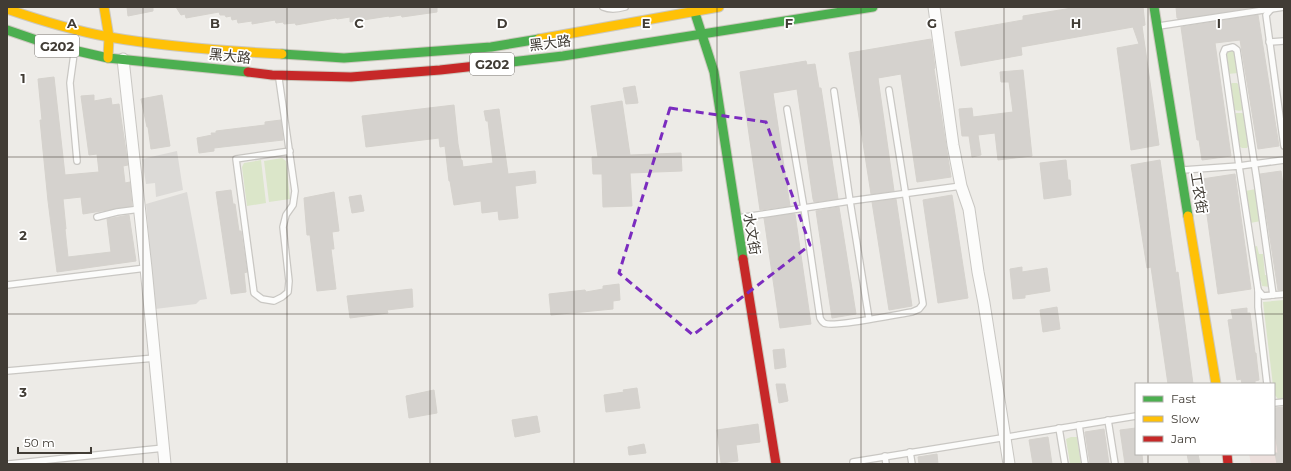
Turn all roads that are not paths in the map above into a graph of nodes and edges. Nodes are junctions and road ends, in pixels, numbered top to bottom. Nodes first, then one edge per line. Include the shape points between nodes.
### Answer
1 (104, 7) edge
2 (603, 7) edge
3 (625, 7) edge
4 (719, 7) edge
5 (873, 7) edge
6 (934, 7) edge
7 (1154, 7) edge
8 (1284, 7) edge
9 (1273, 8) edge
10 (11, 9) edge
11 (693, 9) edge
12 (1157, 26) junction
13 (7, 30) edge
14 (702, 34) junction
15 (109, 37) junction
16 (1284, 41) edge
17 (1269, 42) junction
18 (75, 50) junction
19 (108, 58) junction
20 (123, 59) junction
21 (278, 75) junction
22 (889, 90) dead end
23 (834, 91) dead end
24 (787, 109) dead end
25 (1284, 146) edge
26 (290, 151) junction
27 (1284, 160) edge
28 (77, 161) dead end
29 (1254, 164) junction
30 (1239, 166) junction
31 (1181, 170) junction
32 (961, 186) junction
33 (906, 194) junction
34 (850, 201) junction
35 (804, 208) junction
36 (140, 209) junction
37 (97, 217) dead end
38 (736, 219) junction
39 (146, 268) junction
40 (7, 285) edge
41 (1258, 290) junction
42 (1284, 294) edge
43 (1272, 296) junction
44 (868, 319) junction
45 (155, 358) junction
46 (7, 371) edge
47 (1216, 383) edge
48 (1267, 383) edge
49 (1135, 416) edge
50 (1108, 420) junction
51 (1079, 425) junction
52 (1059, 428) junction
53 (1005, 437) junction
54 (164, 448) junction
55 (910, 452) junction
56 (885, 456) junction
57 (10, 464) edge
58 (165, 464) edge
59 (776, 464) edge
60 (853, 464) edge
61 (886, 464) edge
62 (912, 464) edge
63 (1009, 464) edge
64 (1064, 464) edge
65 (1085, 464) edge
66 (1115, 464) edge

1 - 15 main road
2 - 3 lane
4 - 11 main road, 黑大路 / G202
5 - 14 main road, 黑大路 / G202
6 - 32 street
7 - 12 main road, 工农街
8 - 9 lane
9 - 12 lane
9 - 17 lane via 1266,15
10 - 15 main road, G202 via 36,19
11 - 14 main road, 水文街
11 - 15 main road, 黑大路 / G202 via 491,47 344,58 259,53
12 - 31 main road, 工农街
13 - 18 main road, G202
14 - 21 main road, 黑大路 / G202 via 563,56 440,70 351,77
14 - 38 main road, 水文街 via 714,72
15 - 19 main road
16 - 17 lane
17 - 25 lane
18 - 19 main road, G202
18 - 28 lane via 70,83
19 - 20 main road, 黑大路 / G202
20 - 21 main road, 黑大路 / G202
20 - 36 street
21 - 26 lane
22 - 33 lane
23 - 34 lane
24 - 35 lane
26 - 26 lane via 295,191 293,204 286,215 283,227 288,292 274,300 262,300 254,293 236,159
27 - 29 lane
29 - 30 lane
29 - 30 lane via 1238,50 1233,47 1225,49 1222,54
29 - 43 lane
30 - 31 lane
30 - 41 lane
31 - 47 main road, 工农街
32 - 33 lane
32 - 53 street via 969,209
33 - 34 lane
33 - 44 lane via 923,304 912,312
34 - 35 lane
34 - 44 lane
35 - 38 lane
35 - 44 lane via 820,318 830,325
36 - 37 lane
36 - 39 street
38 - 59 main road, 水文街
39 - 40 lane
39 - 45 street
41 - 43 lane via 1263,296
41 - 48 lane
42 - 43 lane
45 - 46 lane
45 - 54 street
49 - 50 lane
50 - 51 lane
50 - 66 lane
51 - 52 lane
51 - 65 lane
52 - 53 lane
52 - 64 lane
53 - 55 lane
53 - 63 street
54 - 57 lane
54 - 58 street
55 - 56 lane
55 - 62 lane
56 - 60 lane via 852,462
56 - 61 lane

